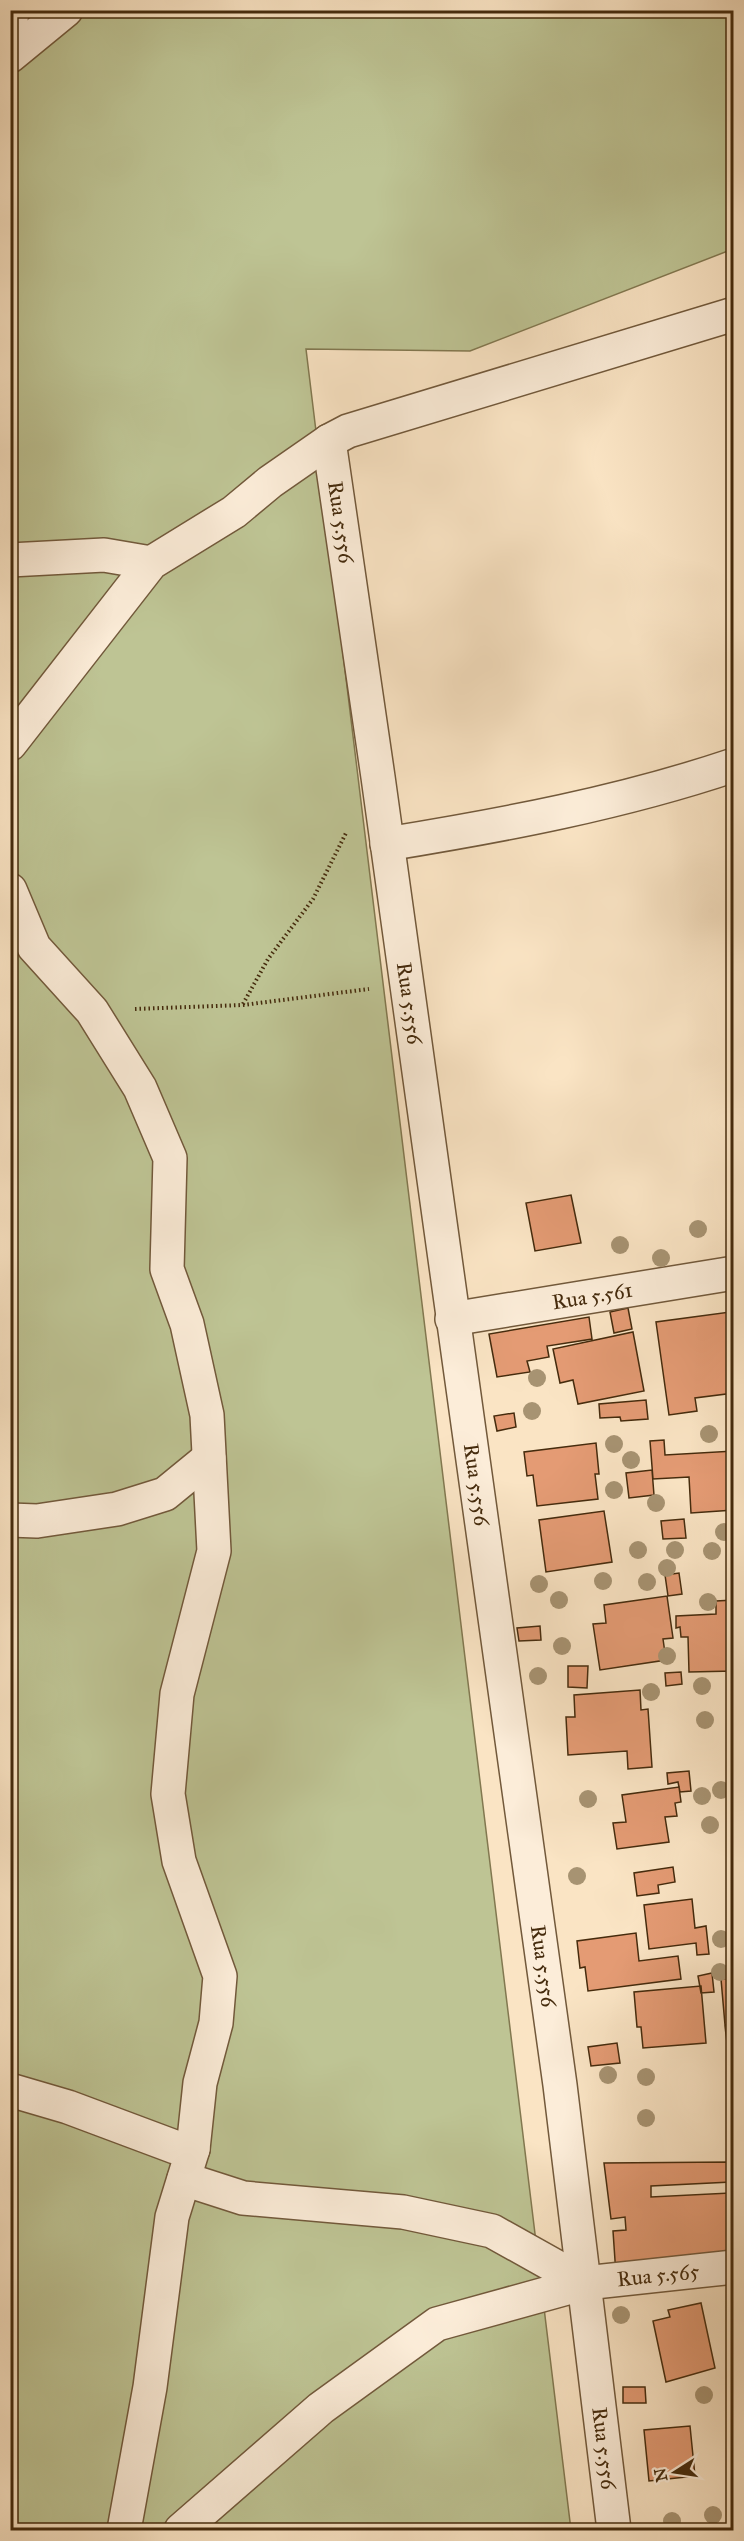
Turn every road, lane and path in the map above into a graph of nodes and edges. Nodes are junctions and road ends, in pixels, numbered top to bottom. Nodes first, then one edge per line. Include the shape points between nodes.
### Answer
1 (12, 10) edge
2 (66, 10) edge
3 (10, 31) edge
4 (10, 56) edge
5 (734, 314) edge
6 (329, 441) junction
7 (10, 560) edge
8 (151, 563) junction
9 (10, 744) edge
10 (734, 765) edge
11 (378, 777) junction
12 (387, 844) junction
13 (10, 890) edge
14 (22, 945) edge
15 (405, 984) junction
16 (243, 1005) junction
17 (92, 1011) junction
18 (734, 1273) edge
19 (452, 1319) junction
20 (209, 1458) junction
21 (10, 1520) edge
22 (10, 2090) edge
23 (189, 2164) junction
24 (734, 2267) edge
25 (585, 2283) junction
26 (124, 2530) edge
27 (181, 2530) edge
28 (614, 2530) edge

1 - 3 street
2 - 4 street
5 - 6 street via 348,431
6 - 8 street via 234,512
6 - 11 street, Rua 5.556
7 - 8 street via 104,555
8 - 9 street
10 - 12 street via 675,785 597,803
11 - 12 street, Rua 5.556
11 - 16 path via 312,899 268,959
12 - 15 street, Rua 5.556
13 - 14 street
14 - 17 street
15 - 16 path
15 - 19 street, Rua 5.556
16 - 17 path
17 - 20 street via 140,1088 170,1158 167,1269 187,1324 207,1415
18 - 19 street, Rua 5.561
19 - 25 street, Rua 5.556
20 - 21 street via 165,1494 117,1509 37,1521
20 - 23 street via 214,1551 177,1694 168,1794 179,1861 220,1976 216,2023 200,2084
22 - 23 street via 175,2147
23 - 25 street via 243,2198 403,2211 492,2231
23 - 26 street via 172,2217 150,2387
24 - 25 street, Rua 5.565
25 - 27 street, Rua 5.565 via 438,2325 321,2408
25 - 28 street, Rua 5.556

